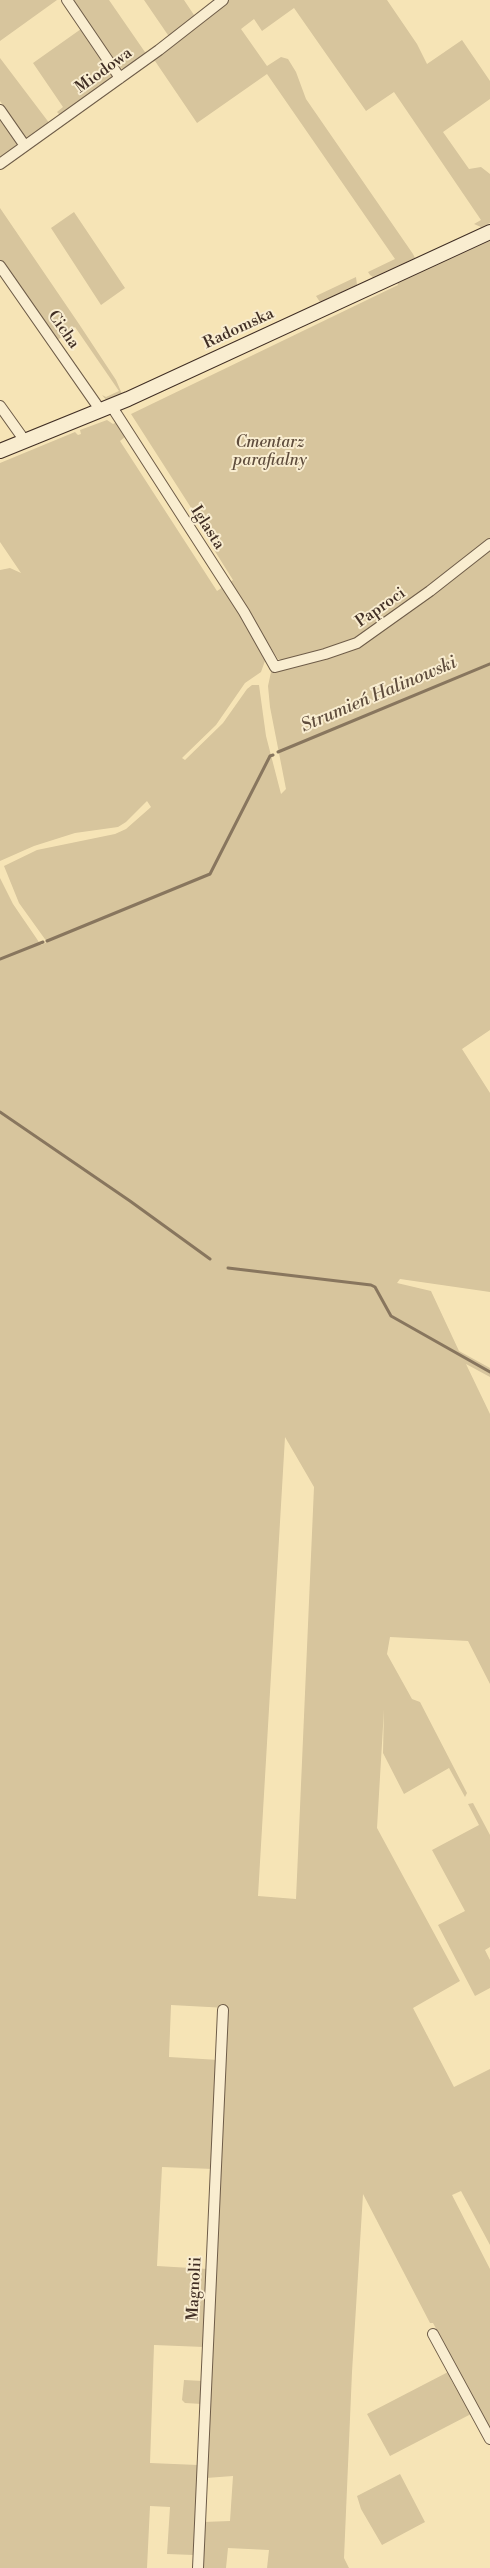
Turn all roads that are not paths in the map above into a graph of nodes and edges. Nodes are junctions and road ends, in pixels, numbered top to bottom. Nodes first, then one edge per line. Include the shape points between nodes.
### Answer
1 (66, 0) edge
2 (223, 0) edge
3 (120, 78) junction
4 (0, 110) edge
5 (25, 146) junction
6 (0, 164) edge
7 (490, 232) edge
8 (0, 266) edge
9 (0, 406) edge
10 (106, 409) junction
11 (25, 442) junction
12 (0, 451) edge
13 (490, 544) edge
14 (275, 667) joint
15 (223, 2010) dead end
16 (433, 2334) dead end
17 (490, 2440) edge
18 (198, 2568) edge

1 - 3 street
2 - 3 street, Miodowa
3 - 5 street, Miodowa
4 - 5 street
5 - 6 street, Miodowa
7 - 10 street, Radomska
8 - 10 street, Cicha
9 - 11 street
10 - 11 street, Radomska
10 - 14 street, Iglasta via 244,612
11 - 12 street, Radomska
13 - 14 street, Paproci via 357,643
15 - 18 street, Magnolii
16 - 17 street

